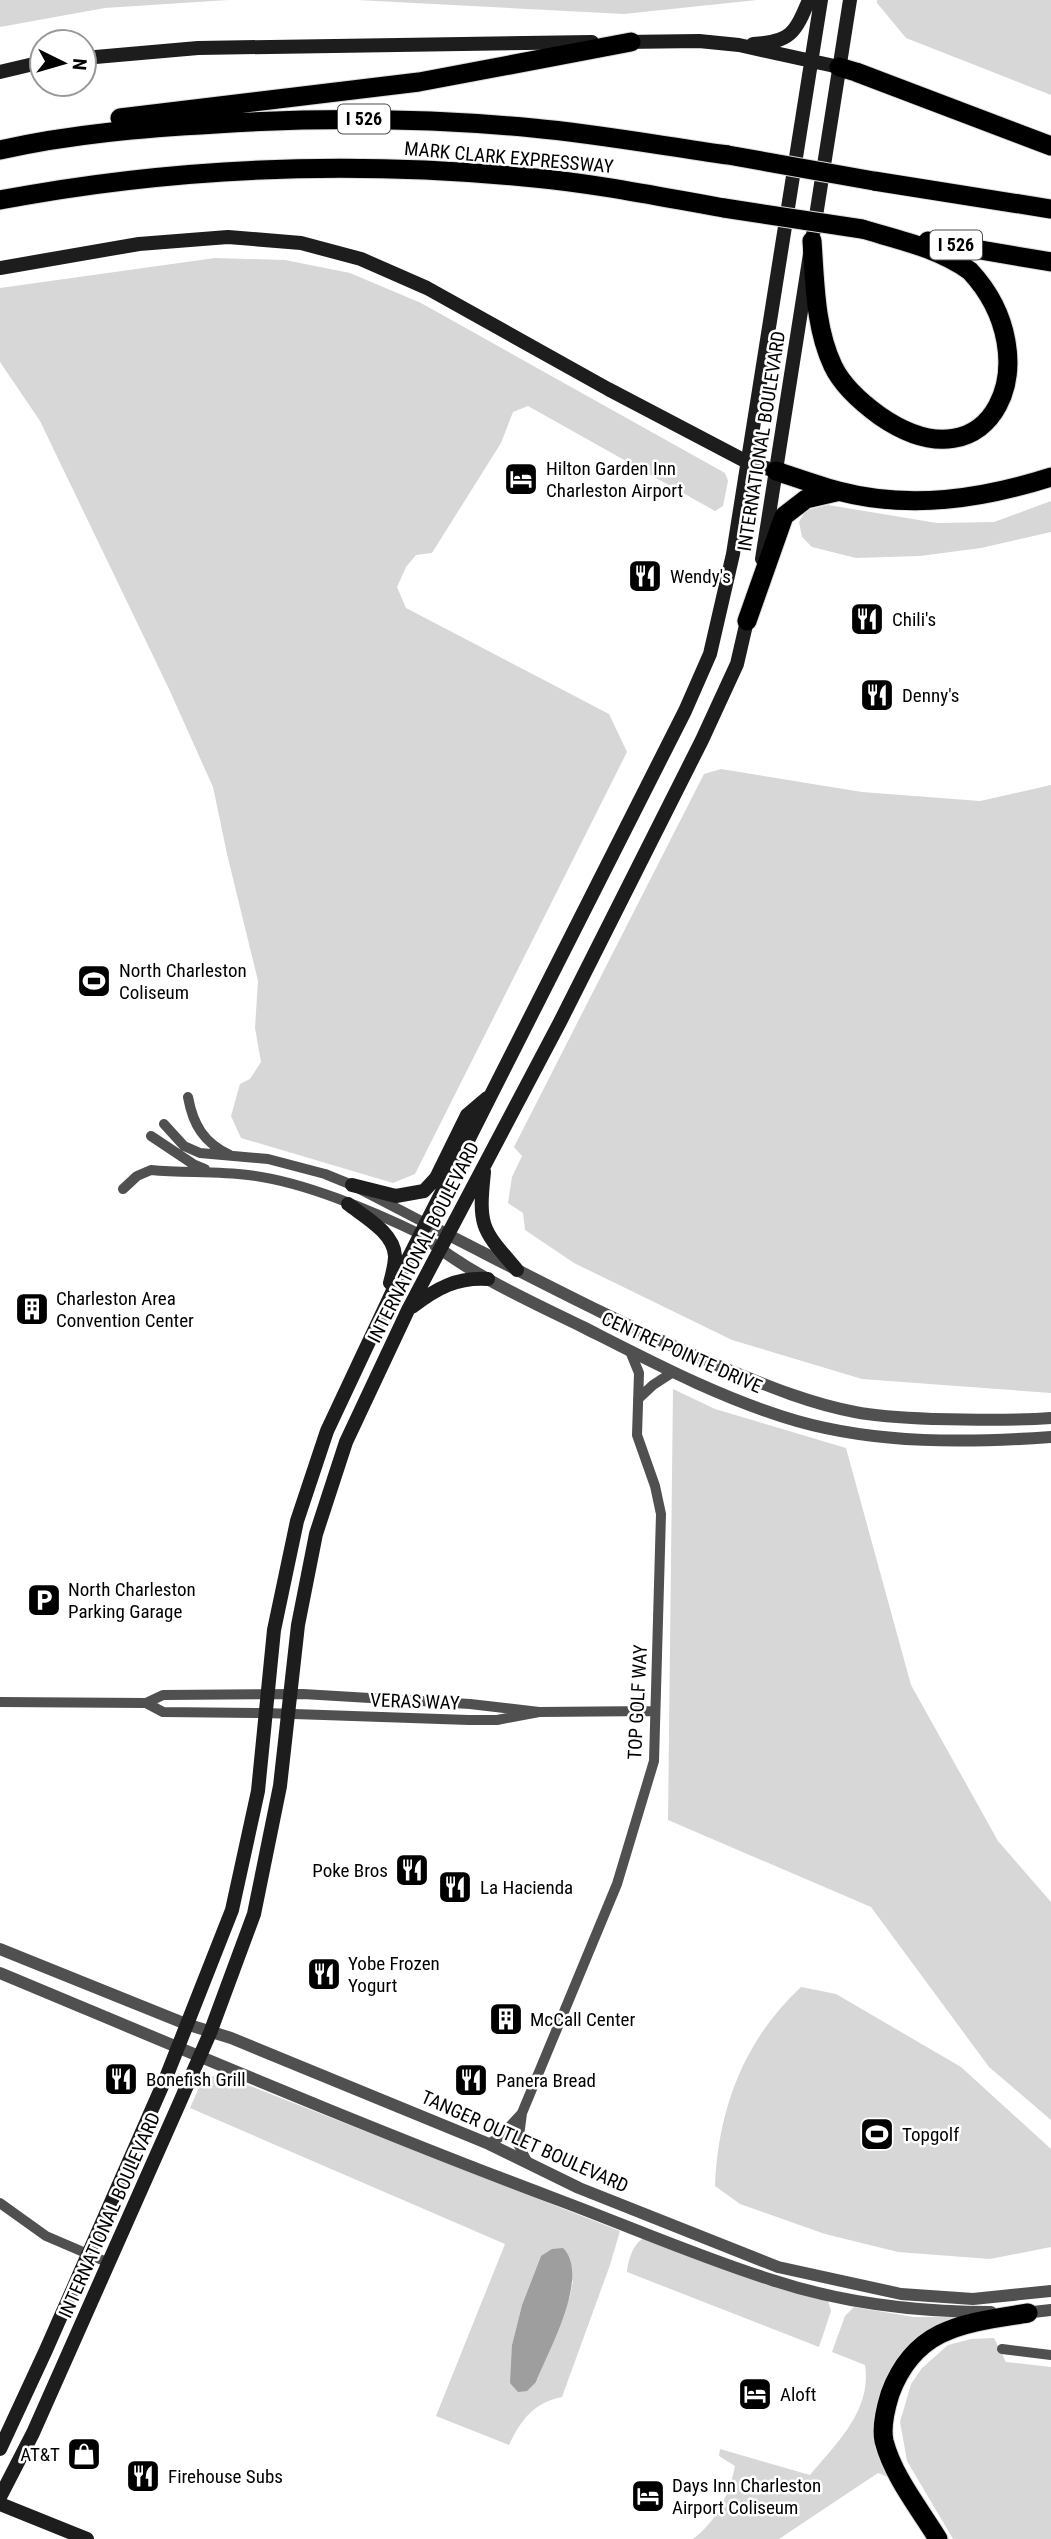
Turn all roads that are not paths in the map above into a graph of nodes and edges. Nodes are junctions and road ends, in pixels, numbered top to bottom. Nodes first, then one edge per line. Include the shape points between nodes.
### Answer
1 (809, 0) edge
2 (821, 0) edge
3 (850, 0) edge
4 (631, 42) junction
5 (739, 46) junction
6 (98, 57) edge
7 (813, 60) junction
8 (28, 65) edge
9 (839, 67) junction
10 (0, 72) edge
11 (0, 139) edge
12 (1051, 146) edge
13 (0, 150) edge
14 (0, 200) edge
15 (1051, 209) edge
16 (862, 229) junction
17 (812, 242) junction
18 (1051, 262) edge
19 (0, 268) edge
20 (1025, 344) dead end
21 (1026, 378) dead end
22 (749, 463) junction
23 (776, 471) junction
24 (1051, 477) edge
25 (840, 491) junction
26 (747, 621) junction
27 (493, 1092) junction
28 (188, 1097) dead end
29 (164, 1124) dead end
30 (151, 1136) dead end
31 (233, 1156) junction
32 (485, 1164) junction
33 (209, 1171) junction
34 (352, 1185) junction
35 (123, 1189) dead end
36 (348, 1204) junction
37 (425, 1229) junction
38 (448, 1234) junction
39 (440, 1250) junction
40 (517, 1270) junction
41 (488, 1279) junction
42 (384, 1308) junction
43 (408, 1310) junction
44 (631, 1351) junction
45 (673, 1372) junction
46 (638, 1399) junction
47 (1051, 1418) edge
48 (1051, 1437) edge
49 (267, 1695) junction
50 (290, 1695) junction
51 (0, 1702) edge
52 (146, 1703) junction
53 (656, 1711) junction
54 (539, 1712) junction
55 (265, 1713) junction
56 (288, 1714) junction
57 (0, 1949) edge
58 (0, 1973) edge
59 (186, 2024) junction
60 (210, 2032) junction
61 (178, 2048) junction
62 (199, 2056) junction
63 (522, 2113) junction
64 (489, 2144) junction
65 (527, 2161) junction
66 (0, 2203) edge
67 (89, 2255) junction
68 (109, 2263) junction
69 (1051, 2291) edge
70 (1051, 2310) edge
71 (1028, 2312) junction
72 (1002, 2349) dead end
73 (1051, 2355) edge
74 (0, 2449) edge
75 (0, 2497) edge
76 (0, 2504) edge
77 (87, 2539) edge
78 (938, 2539) edge

1 - 5 main road via 799,24 786,38
2 - 7 main road, INTERNATIONAL BOULEVARD
3 - 9 main road, INTERNATIONAL BOULEVARD
4 - 5 main road via 699,41
4 - 6 main road via 198,48
4 - 11 highway via 419,82 123,117
5 - 7 main road
7 - 9 main road
7 - 22 main road, INTERNATIONAL BOULEVARD
8 - 10 main road
9 - 12 highway
9 - 17 main road, INTERNATIONAL BOULEVARD
13 - 15 highway, MARK CLARK EXPRESSWAY / I 526, bridge via 129,129 296,119 419,120 531,128 728,155
14 - 16 highway, MARK CLARK EXPRESSWAY / I 526, bridge via 223,170 325,167 537,178
16 - 18 highway, MARK CLARK EXPRESSWAY / I 526
16 - 20 highway via 928,248 968,269 1008,307
17 - 21 highway via 821,334 834,367 856,396 887,421 938,438 969,437 1005,416
17 - 23 main road, INTERNATIONAL BOULEVARD
19 - 22 main road via 139,244 228,237 301,243 361,259 427,288
22 - 23 main road
22 - 27 main road, INTERNATIONAL BOULEVARD via 710,654
23 - 25 highway
23 - 26 main road, INTERNATIONAL BOULEVARD
24 - 25 highway via 994,494 938,501
25 - 26 highway via 806,499 784,516
26 - 32 main road, INTERNATIONAL BOULEVARD via 737,664 710,723
27 - 34 main road via 467,1115 436,1178 424,1191 396,1196
27 - 37 main road, INTERNATIONAL BOULEVARD
28 - 31 street via 191,1118 203,1137
29 - 31 street via 184,1146 200,1153
30 - 33 street
31 - 34 street via 297,1165
32 - 38 main road, INTERNATIONAL BOULEVARD
32 - 40 main road via 482,1222
33 - 35 street via 151,1170
33 - 36 street via 281,1181
34 - 37 street
36 - 37 street
36 - 42 main road via 392,1243 394,1265
37 - 38 street, CENTRE POINTE DRIVE
37 - 39 street, CENTRE POINTE DRIVE
37 - 42 main road, INTERNATIONAL BOULEVARD
38 - 39 main road, INTERNATIONAL BOULEVARD
38 - 40 street, CENTRE POINTE DRIVE
39 - 41 street, CENTRE POINTE DRIVE
39 - 43 main road, INTERNATIONAL BOULEVARD
40 - 47 street, CENTRE POINTE DRIVE via 597,1312 815,1403 911,1418
41 - 43 main road via 446,1284
41 - 44 street, CENTRE POINTE DRIVE
42 - 49 main road, INTERNATIONAL BOULEVARD via 327,1431 297,1521 274,1630
43 - 50 main road, INTERNATIONAL BOULEVARD via 346,1442 316,1534
44 - 45 street, CENTRE POINTE DRIVE
44 - 46 street, TOP GOLF WAY via 639,1373
45 - 46 street
45 - 48 street, CENTRE POINTE DRIVE via 797,1421 855,1434 905,1439
46 - 53 street, TOP GOLF WAY via 637,1435 661,1514
49 - 50 street, VERAS WAY
49 - 52 street, VERAS WAY via 163,1695
49 - 55 main road, INTERNATIONAL BOULEVARD
50 - 54 street, VERAS WAY
50 - 56 main road, INTERNATIONAL BOULEVARD
51 - 52 street
52 - 55 street, VERAS WAY via 163,1712
53 - 54 street, VERAS WAY
53 - 63 street, TOP GOLF WAY via 654,1761 617,1884
54 - 56 street, VERAS WAY via 497,1720
55 - 56 street, VERAS WAY
55 - 59 main road, INTERNATIONAL BOULEVARD via 258,1791 232,1910
56 - 60 main road, INTERNATIONAL BOULEVARD via 281,1786 254,1914
57 - 59 street, TANGER OUTLET BOULEVARD
58 - 61 street, TANGER OUTLET BOULEVARD
59 - 60 street, TANGER OUTLET BOULEVARD
59 - 61 main road, INTERNATIONAL BOULEVARD
60 - 62 main road, INTERNATIONAL BOULEVARD
60 - 64 street, TANGER OUTLET BOULEVARD
61 - 62 street, TANGER OUTLET BOULEVARD
61 - 67 main road, INTERNATIONAL BOULEVARD
62 - 68 main road, INTERNATIONAL BOULEVARD
62 - 71 street, TANGER OUTLET BOULEVARD via 496,2176 774,2281 898,2308
63 - 64 street, TOP GOLF WAY
63 - 65 street, TOP GOLF WAY via 518,2144
64 - 65 street, TANGER OUTLET BOULEVARD
65 - 69 street, TANGER OUTLET BOULEVARD via 579,2188 778,2267 901,2294 973,2299
66 - 67 street via 32,2228
67 - 68 street
67 - 74 main road, INTERNATIONAL BOULEVARD
68 - 75 main road, INTERNATIONAL BOULEVARD
70 - 71 street, TANGER OUTLET BOULEVARD
71 - 78 highway via 946,2330 925,2342 897,2375 886,2405 883,2438 892,2465
72 - 73 street
76 - 77 main road

